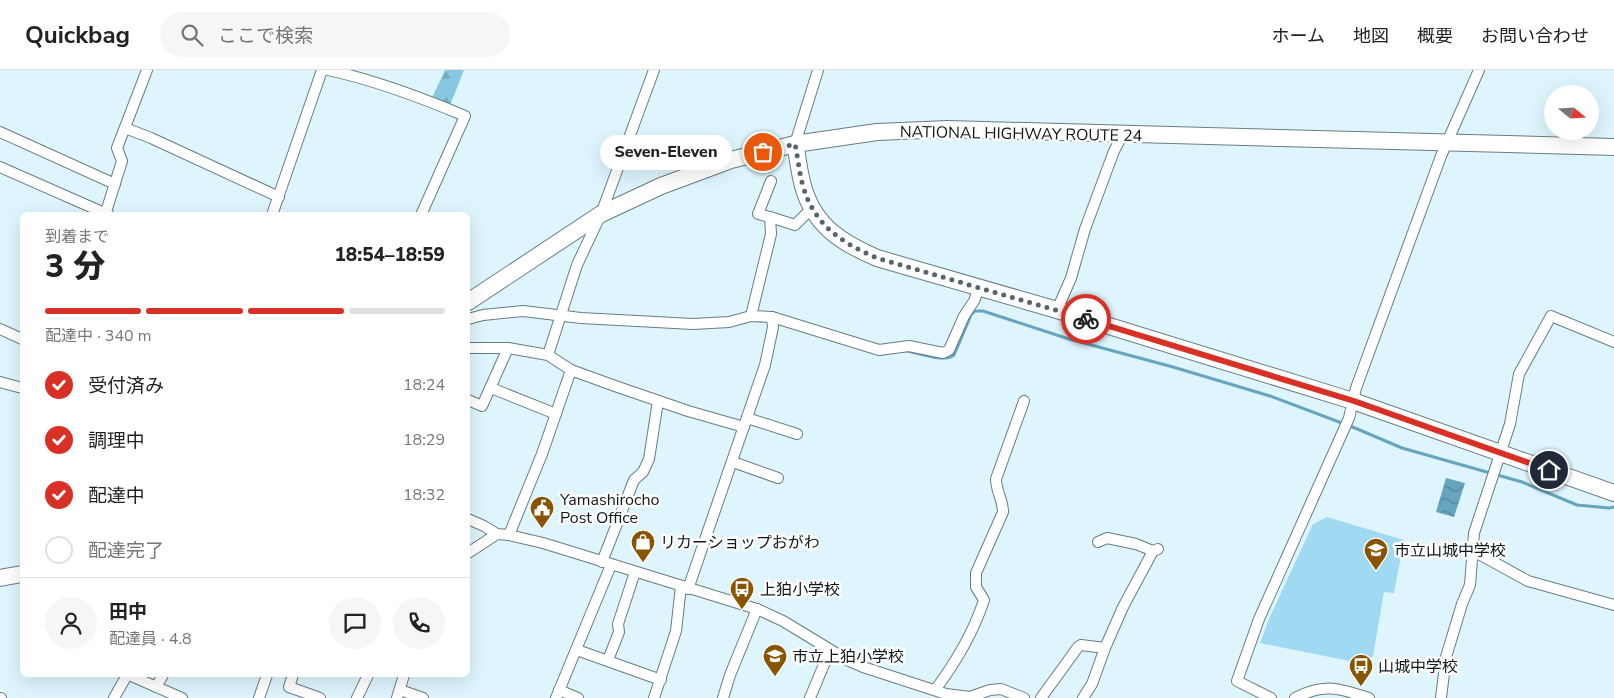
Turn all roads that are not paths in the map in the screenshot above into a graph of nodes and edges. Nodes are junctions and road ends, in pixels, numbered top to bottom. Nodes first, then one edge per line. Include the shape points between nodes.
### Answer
1 (148, 70) edge
2 (322, 70) edge
3 (328, 70) edge
4 (654, 70) edge
5 (818, 70) edge
6 (1479, 70) edge
7 (125, 128) junction
8 (0, 132) edge
9 (1123, 134) junction
10 (1448, 143) junction
11 (795, 144) junction
12 (1614, 147) edge
13 (0, 167) edge
14 (771, 181) dead end
15 (115, 184) junction
16 (279, 197) junction
17 (812, 208) junction
18 (99, 212) edge
19 (107, 212) edge
20 (273, 212) edge
21 (422, 212) edge
22 (600, 214) junction
23 (770, 217) junction
24 (979, 288) junction
25 (470, 301) edge
26 (1057, 310) junction
27 (561, 316) junction
28 (751, 316) junction
29 (772, 317) junction
30 (470, 318) edge
31 (0, 329) edge
32 (20, 339) edge
33 (1614, 342) edge
34 (470, 348) edge
35 (508, 348) junction
36 (548, 355) junction
37 (571, 370) junction
38 (0, 382) edge
39 (20, 387) edge
40 (491, 388) junction
41 (470, 401) edge
42 (658, 401) junction
43 (1024, 401) dead end
44 (1354, 401) junction
45 (556, 414) junction
46 (746, 422) junction
47 (797, 434) dead end
48 (1501, 452) junction
49 (733, 462) junction
50 (778, 478) dead end
51 (1614, 493) edge
52 (470, 520) edge
53 (497, 534) junction
54 (509, 535) junction
55 (1098, 542) dead end
56 (470, 552) edge
57 (1472, 552) junction
58 (607, 564) junction
59 (635, 572) junction
60 (20, 574) edge
61 (0, 578) edge
62 (685, 587) junction
63 (1614, 605) edge
64 (757, 610) junction
65 (1105, 648) junction
66 (577, 650) junction
67 (830, 650) junction
68 (608, 660) junction
69 (127, 677) edge
70 (133, 677) edge
71 (162, 677) edge
72 (266, 677) edge
73 (293, 677) edge
74 (367, 677) edge
75 (403, 677) edge
76 (661, 680) junction
77 (156, 687) junction
78 (935, 690) junction
79 (398, 694) edge
80 (558, 694) edge
81 (970, 697) edge
82 (114, 698) edge
83 (182, 698) edge
84 (259, 698) edge
85 (320, 698) edge
86 (357, 698) edge
87 (422, 698) edge
88 (578, 698) edge
89 (654, 698) edge
90 (722, 698) edge
91 (810, 698) edge
92 (1024, 698) edge
93 (1042, 698) edge
94 (1083, 698) edge
95 (1271, 698) edge
96 (1295, 698) edge
97 (1369, 698) edge
98 (1442, 698) edge

1 - 7 street
2 - 16 street
3 - 21 street via 415,95 465,116
4 - 22 street
5 - 11 street
6 - 10 street
7 - 15 street via 117,148 122,161
7 - 16 street
8 - 15 street
9 - 10 main road, NATIONAL HIGHWAY ROUTE 24
9 - 11 main road, NATIONAL HIGHWAY ROUTE 24 via 930,130 877,132
9 - 26 street
10 - 12 main road, NATIONAL HIGHWAY ROUTE 24
10 - 44 street via 1438,163
11 - 17 main road via 803,187
11 - 22 main road, NATIONAL HIGHWAY ROUTE 24 via 731,160 661,186
13 - 18 street
14 - 23 street via 758,214
15 - 19 street
16 - 20 street
17 - 23 street via 795,225
17 - 24 main road via 830,231 851,247 877,258
22 - 25 main road, NATIONAL HIGHWAY ROUTE 24
22 - 27 street via 577,266
23 - 28 street via 772,234
24 - 26 main road
24 - 29 street via 948,350 943,353 909,346 879,350
26 - 44 main road
27 - 28 street via 693,324 730,322
27 - 30 street via 523,311
27 - 36 street
28 - 29 street
29 - 46 street via 765,365
31 - 32 street
33 - 48 street via 1551,316 1519,374
34 - 35 street
35 - 36 street
35 - 40 street
36 - 37 street
37 - 42 street
37 - 45 street
38 - 39 street
40 - 41 street via 482,406
40 - 45 street
42 - 46 street
42 - 58 street via 649,459 643,472 634,480
43 - 78 street via 996,479 1003,512 976,573 976,588 984,600 967,641
44 - 48 main road
44 - 95 street via 1259,619 1237,681
45 - 54 street
46 - 47 street
46 - 49 street
48 - 51 main road
48 - 57 street via 1474,533
49 - 50 street
49 - 62 street
52 - 53 street
53 - 54 street
53 - 56 street
54 - 58 street
55 - 65 street via 1107,538 1156,550
57 - 63 street via 1528,581
57 - 98 street via 1470,585 1446,657
58 - 59 street
58 - 66 street
59 - 62 street
59 - 68 street
60 - 61 main road
62 - 64 street
62 - 76 street
64 - 67 street via 783,621
64 - 90 street
65 - 93 street via 1078,647
65 - 94 street via 1092,684
66 - 68 street
66 - 80 street
67 - 78 street via 849,661
67 - 91 street
68 - 76 street
69 - 82 street
70 - 77 street
71 - 77 street
72 - 84 street
73 - 85 street via 289,687
74 - 86 street
75 - 79 street
76 - 89 street
77 - 83 street
78 - 81 street
79 - 87 street
80 - 88 street
81 - 92 street via 1001,689
96 - 97 street via 1310,690 1329,688

